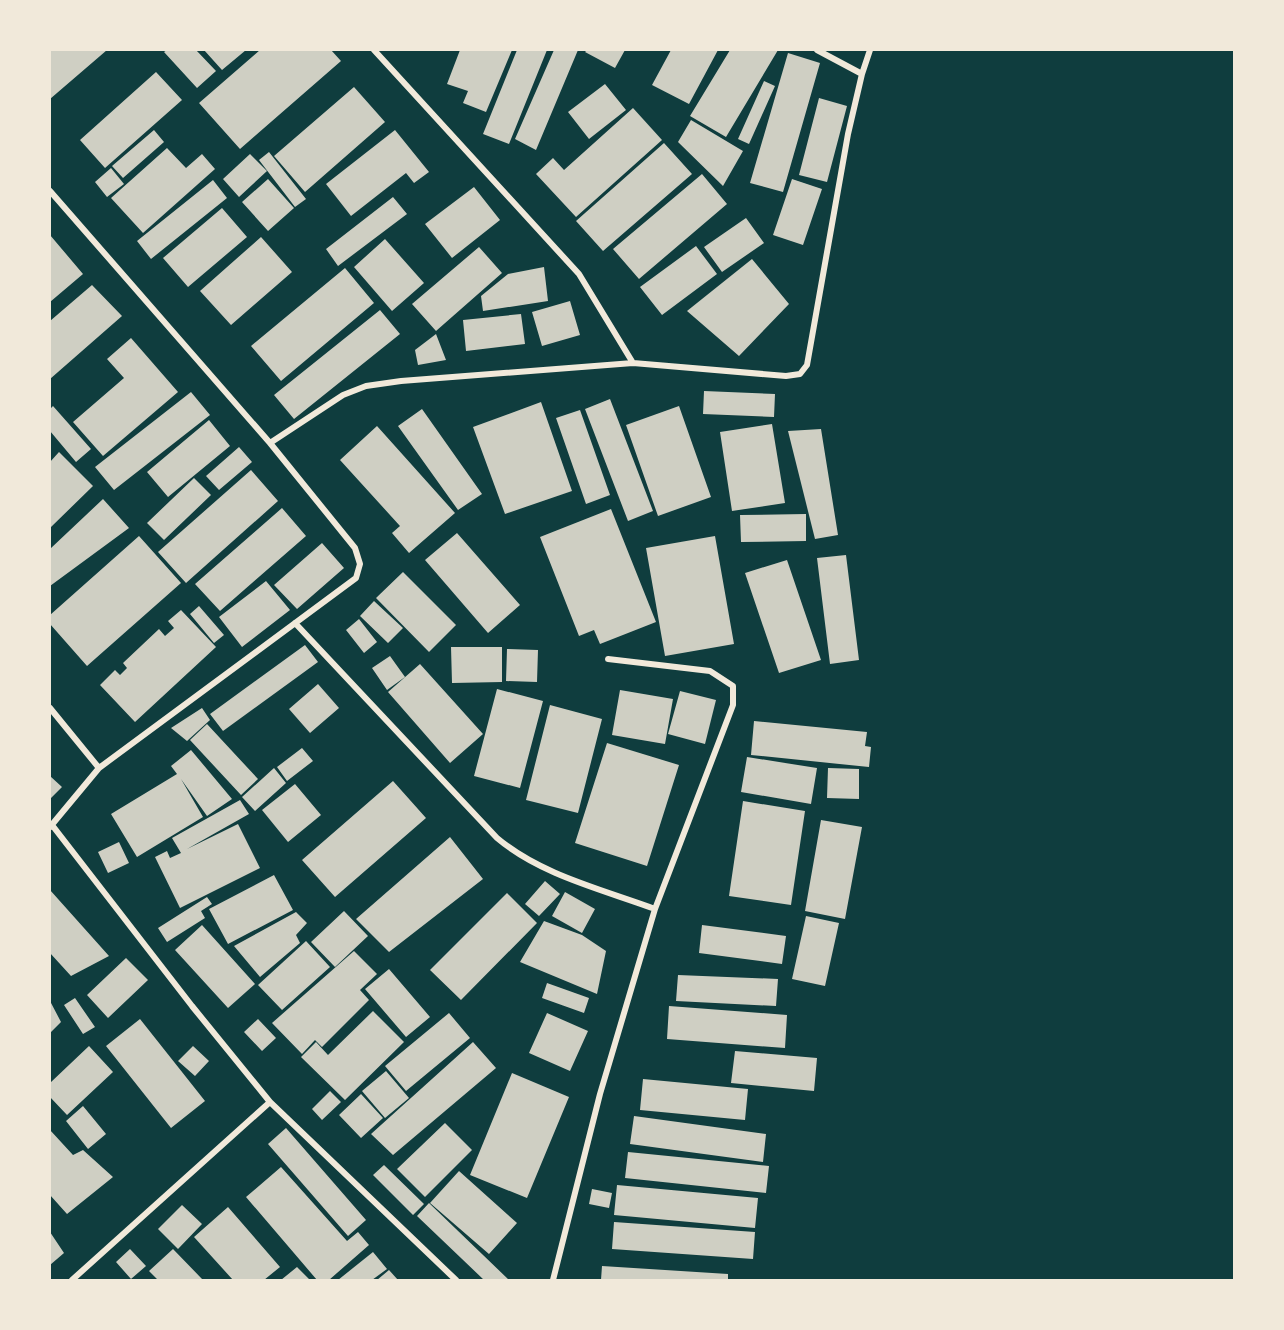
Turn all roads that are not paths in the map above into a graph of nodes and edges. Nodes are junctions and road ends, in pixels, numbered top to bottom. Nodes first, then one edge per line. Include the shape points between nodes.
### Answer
1 (374, 50) edge
2 (817, 50) edge
3 (870, 50) edge
4 (862, 74) junction
5 (50, 191) edge
6 (633, 363) junction
7 (270, 443) junction
8 (295, 623) junction
9 (608, 659) dead end
10 (50, 708) edge
11 (99, 768) junction
12 (51, 826) edge
13 (655, 909) junction
14 (270, 1102) junction
15 (72, 1281) edge
16 (456, 1281) edge
17 (553, 1281) edge

1 - 6 street via 579,274
2 - 4 street
3 - 4 street
4 - 6 street via 807,365 800,374
5 - 7 street
6 - 7 street via 366,386 343,395
7 - 8 street via 355,548 360,564 356,578
8 - 11 street
8 - 13 street via 516,854 551,872
9 - 13 street via 710,671 733,686 733,705
10 - 11 street
11 - 12 street
12 - 14 street
13 - 17 street via 600,1094
14 - 15 street
14 - 16 street

